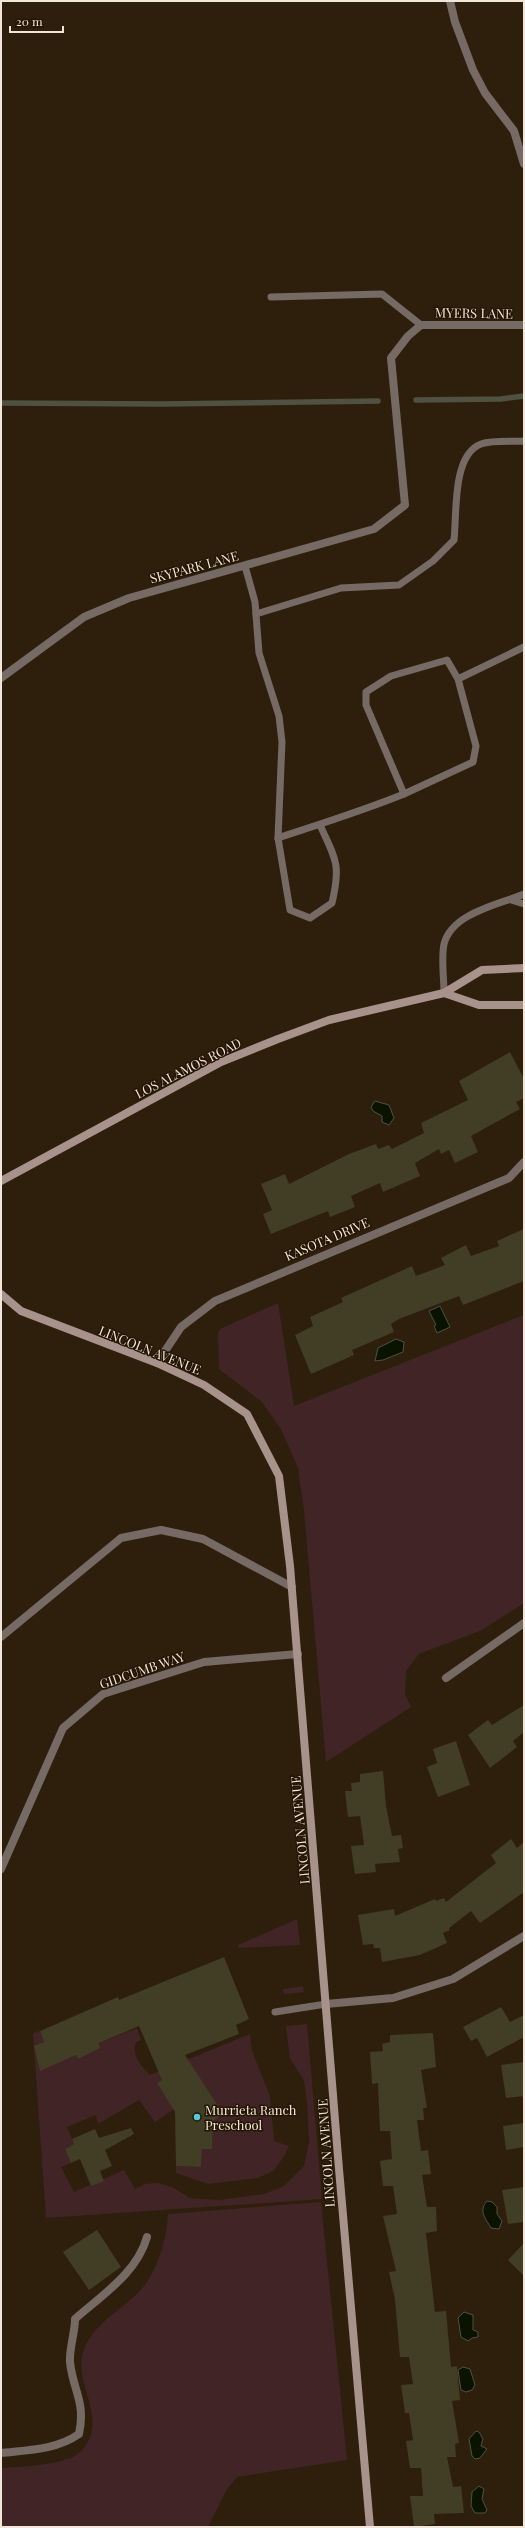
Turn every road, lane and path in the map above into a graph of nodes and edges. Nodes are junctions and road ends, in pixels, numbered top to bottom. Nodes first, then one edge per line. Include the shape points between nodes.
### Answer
1 (450, 1) edge
2 (524, 164) edge
3 (270, 297) dead end
4 (421, 325) junction
5 (524, 326) edge
6 (524, 441) edge
7 (405, 505) joint
8 (245, 566) junction
9 (256, 614) junction
10 (524, 647) edge
11 (1, 678) edge
12 (458, 678) junction
13 (404, 794) junction
14 (320, 825) junction
15 (278, 838) junction
16 (524, 894) edge
17 (511, 900) junction
18 (524, 904) edge
19 (524, 968) edge
20 (444, 993) junction
21 (524, 1005) edge
22 (524, 1162) edge
23 (1, 1181) edge
24 (1, 1294) edge
25 (157, 1363) junction
26 (292, 1588) junction
27 (524, 1623) edge
28 (1, 1637) edge
29 (298, 1654) junction
30 (446, 1678) dead end
31 (1, 1869) edge
32 (524, 1936) edge
33 (326, 2004) junction
34 (275, 2012) dead end
35 (147, 2237) dead end
36 (1, 2453) edge
37 (370, 2527) edge

1 - 2 street via 473,70 485,93 514,131
3 - 4 lane via 382,294
4 - 5 street, MYERS LANE
4 - 7 street, MYERS LANE via 408,336 391,358
6 - 9 lane via 482,444 469,451 458,473 454,540 433,561 400,584 341,588
7 - 8 street, SKYPARK LANE via 374,529
8 - 9 lane
8 - 11 street, SKYPARK LANE via 129,598 84,617
9 - 15 lane via 259,653 279,716 282,742
10 - 12 lane
12 - 13 lane via 476,746 473,762
12 - 13 lane via 447,660 391,676 366,692 366,706
13 - 14 lane
14 - 15 lane
14 - 15 lane via 338,863 337,882 332,903 310,918 290,910
16 - 17 lane
17 - 18 lane
17 - 20 lane via 462,919 451,929 444,944
19 - 20 street, LOS ALAMOS ROAD via 482,970
20 - 21 street via 479,1005
20 - 23 street, LOS ALAMOS ROAD via 329,1020 221,1062
22 - 25 street, KASOTA DRIVE via 509,1178 215,1301 181,1327
24 - 25 street, LINCOLN AVENUE via 21,1311
25 - 26 street, LINCOLN AVENUE via 204,1385 247,1414 279,1476
26 - 28 street via 203,1539 161,1530 121,1538
26 - 29 street, LINCOLN AVENUE
27 - 30 street
29 - 31 street, GIDCUMB WAY via 204,1662 103,1694 64,1728
29 - 33 street, LINCOLN AVENUE
32 - 33 street via 452,1979 393,1998
33 - 34 lane
33 - 37 street, LINCOLN AVENUE
35 - 36 street via 143,2251 132,2267 75,2320 70,2360 82,2411 79,2434 69,2441 49,2448

